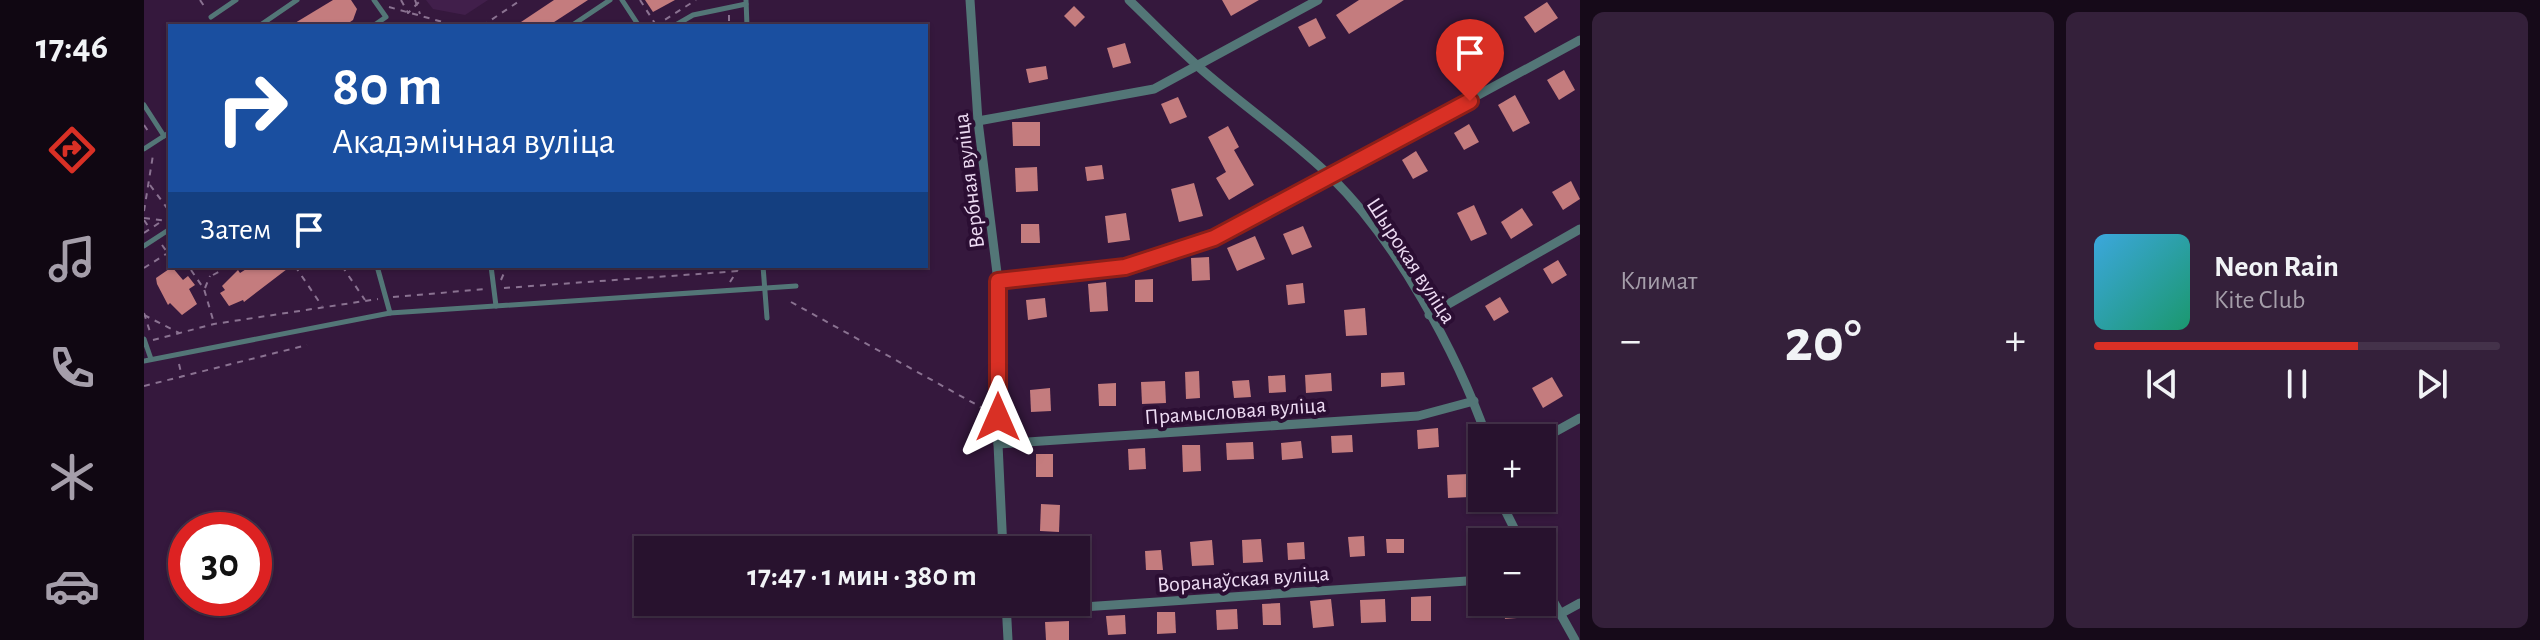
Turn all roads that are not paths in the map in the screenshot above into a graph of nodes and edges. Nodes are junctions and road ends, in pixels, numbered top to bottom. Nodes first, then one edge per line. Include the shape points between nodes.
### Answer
1 (236, 0) edge
2 (610, 0) edge
3 (622, 0) edge
4 (970, 0) edge
5 (1129, 0) edge
6 (1318, 0) edge
7 (292, 1) edge
8 (375, 2) edge
9 (746, 2) edge
10 (211, 17) dead end
11 (262, 24) edge
12 (376, 24) edge
13 (574, 24) edge
14 (638, 24) edge
15 (677, 24) edge
16 (747, 24) edge
17 (1580, 40) edge
18 (1199, 67) junction
19 (144, 105) edge
20 (978, 121) junction
21 (167, 134) edge
22 (144, 149) edge
23 (1331, 177) junction
24 (1580, 229) edge
25 (168, 230) edge
26 (144, 246) edge
27 (378, 268) edge
28 (491, 268) edge
29 (763, 268) edge
30 (998, 281) junction
31 (796, 286) dead end
32 (765, 288) junction
33 (496, 306) junction
34 (390, 313) junction
35 (1429, 315) junction
36 (767, 318) dead end
37 (145, 341) edge
38 (147, 360) edge
39 (1474, 401) junction
40 (1580, 418) edge
41 (1482, 424) edge
42 (1556, 431) edge
43 (998, 444) junction
44 (1002, 536) edge
45 (1468, 581) edge
46 (1090, 602) edge
47 (1580, 603) edge
48 (1556, 607) edge
49 (1560, 614) junction
50 (1007, 616) edge
51 (1008, 640) edge
52 (1575, 640) edge

1 - 10 lane
2 - 13 lane
3 - 14 lane
4 - 20 street, Вербная вуліца
5 - 18 street, Шырокая вуліца
6 - 18 street
7 - 11 lane
8 - 12 lane via 386,17
9 - 15 lane
9 - 16 lane
17 - 23 street
18 - 20 street via 1154,89
18 - 23 street, Шырокая вуліца
19 - 21 lane
20 - 30 street, Вербная вуліца
21 - 22 lane
23 - 30 street via 1214,238 1125,267
23 - 35 street, Шырокая вуліца via 1373,225
24 - 35 street
25 - 26 lane
27 - 34 lane
28 - 33 lane
29 - 32 lane
30 - 43 street, Вербная вуліца
31 - 32 lane
32 - 33 lane
32 - 36 lane
33 - 34 lane
34 - 38 lane
35 - 39 street, Шырокая вуліца
37 - 38 lane
39 - 41 street, Шырокая вуліца
39 - 43 street, Прамысловая вуліца via 1418,416
40 - 42 street
43 - 44 street, Вербная вуліца
45 - 46 street, Воранаўская вуліца
47 - 49 street
48 - 49 street
49 - 52 street
50 - 51 street

